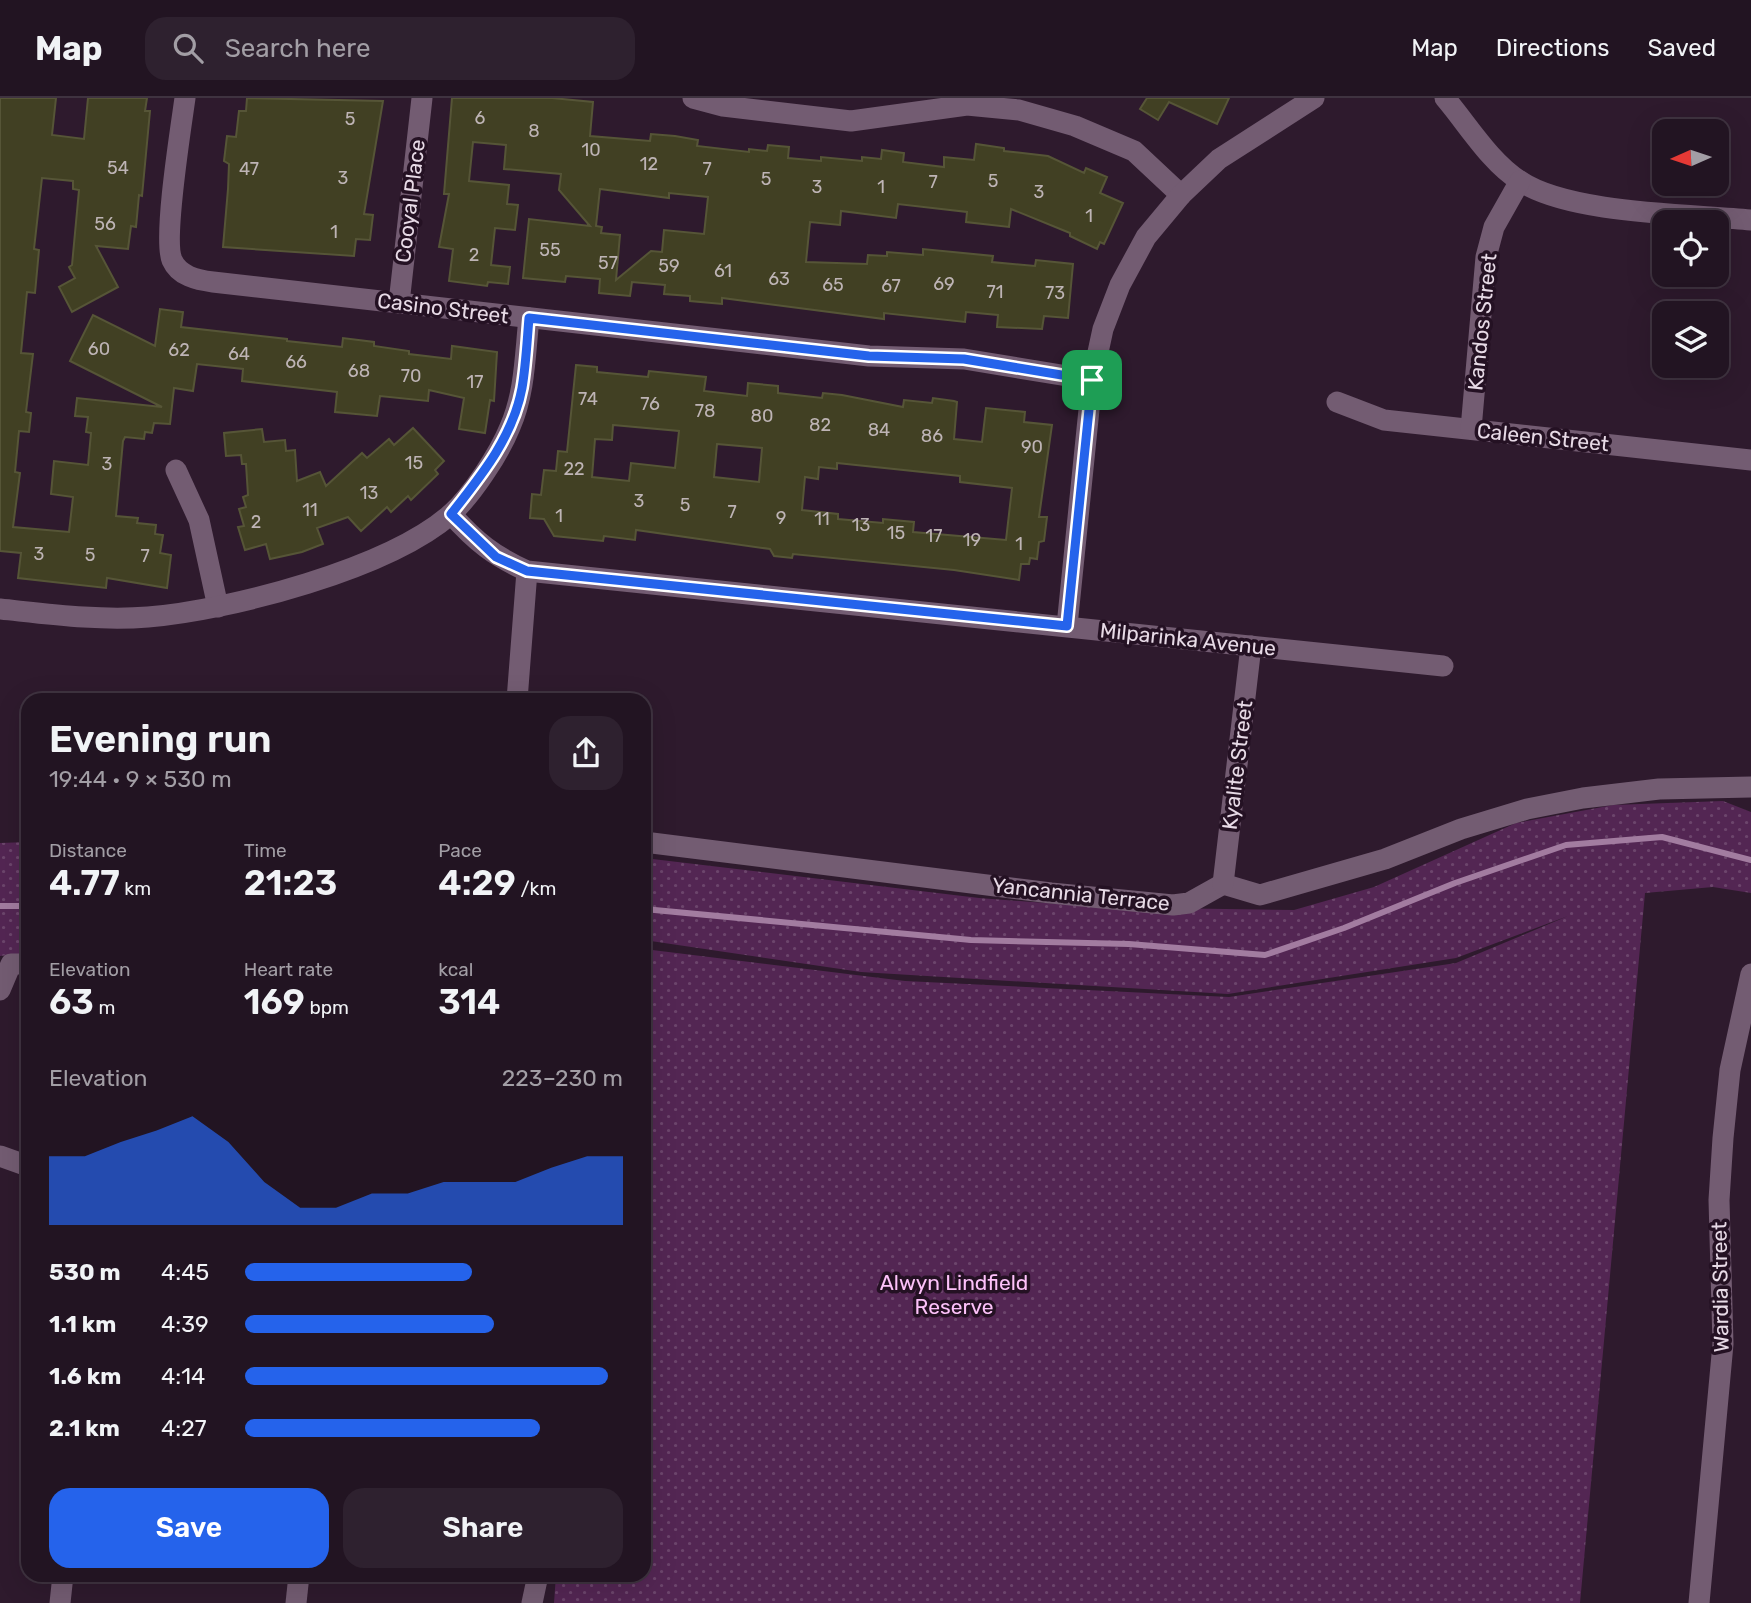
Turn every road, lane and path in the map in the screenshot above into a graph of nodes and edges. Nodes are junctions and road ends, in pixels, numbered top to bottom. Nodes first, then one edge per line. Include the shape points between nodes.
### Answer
1 (185, 98) edge
2 (422, 98) edge
3 (693, 98) edge
4 (1314, 98) edge
5 (1445, 98) edge
6 (1520, 181) junction
7 (1181, 195) junction
8 (1751, 220) edge
9 (399, 303) junction
10 (529, 318) junction
11 (1092, 380) junction
12 (1337, 402) dead end
13 (1471, 429) junction
14 (1751, 460) edge
15 (176, 470) dead end
16 (451, 514) junction
17 (527, 571) junction
18 (218, 607) junction
19 (0, 609) edge
20 (1067, 626) junction
21 (1251, 646) junction
22 (1443, 666) dead end
23 (518, 693) edge
24 (1751, 787) edge
25 (651, 843) edge
26 (1223, 884) junction
27 (20, 964) edge
28 (1751, 974) edge
29 (0, 990) edge
30 (0, 1156) edge
31 (21, 1164) edge
32 (62, 1582) edge
33 (298, 1582) edge
34 (536, 1582) edge
35 (60, 1603) edge
36 (296, 1603) edge
37 (532, 1603) edge
38 (1699, 1603) edge

1 - 9 street, Casino Street via 169,245 179,270 205,281
2 - 9 street, Cooyal Place
3 - 7 street via 723,106 851,121 967,105 1019,110 1075,126 1134,151
4 - 7 street via 1219,159
5 - 6 street
6 - 8 street via 1553,197 1590,205
6 - 13 street, Kandos Street via 1494,227 1486,257
7 - 11 street via 1146,237 1120,285 1103,329
9 - 10 street, Casino Street
10 - 11 street, Casino Street via 869,356 964,359
10 - 16 street via 522,389 510,428 487,469
11 - 20 street
12 - 13 street, Caleen Street via 1384,419
13 - 14 street, Caleen Street
15 - 18 street via 199,520
16 - 17 street, Milparinka Avenue via 496,557
16 - 18 street via 384,555 340,573
17 - 20 street, Milparinka Avenue
17 - 23 street
18 - 19 street via 147,617 64,616
20 - 21 street, Milparinka Avenue
21 - 22 street, Milparinka Avenue
21 - 26 street, Kyalite Street
24 - 26 street via 1659,789 1583,798 1461,829 1374,863 1260,895
25 - 26 street, Yancannia Terrace via 1173,905 1189,903
27 - 29 street
28 - 38 street, Wardia Street via 1730,1070 1723,1138 1719,1200 1723,1344
30 - 31 street
32 - 35 street
33 - 36 street
34 - 37 street

